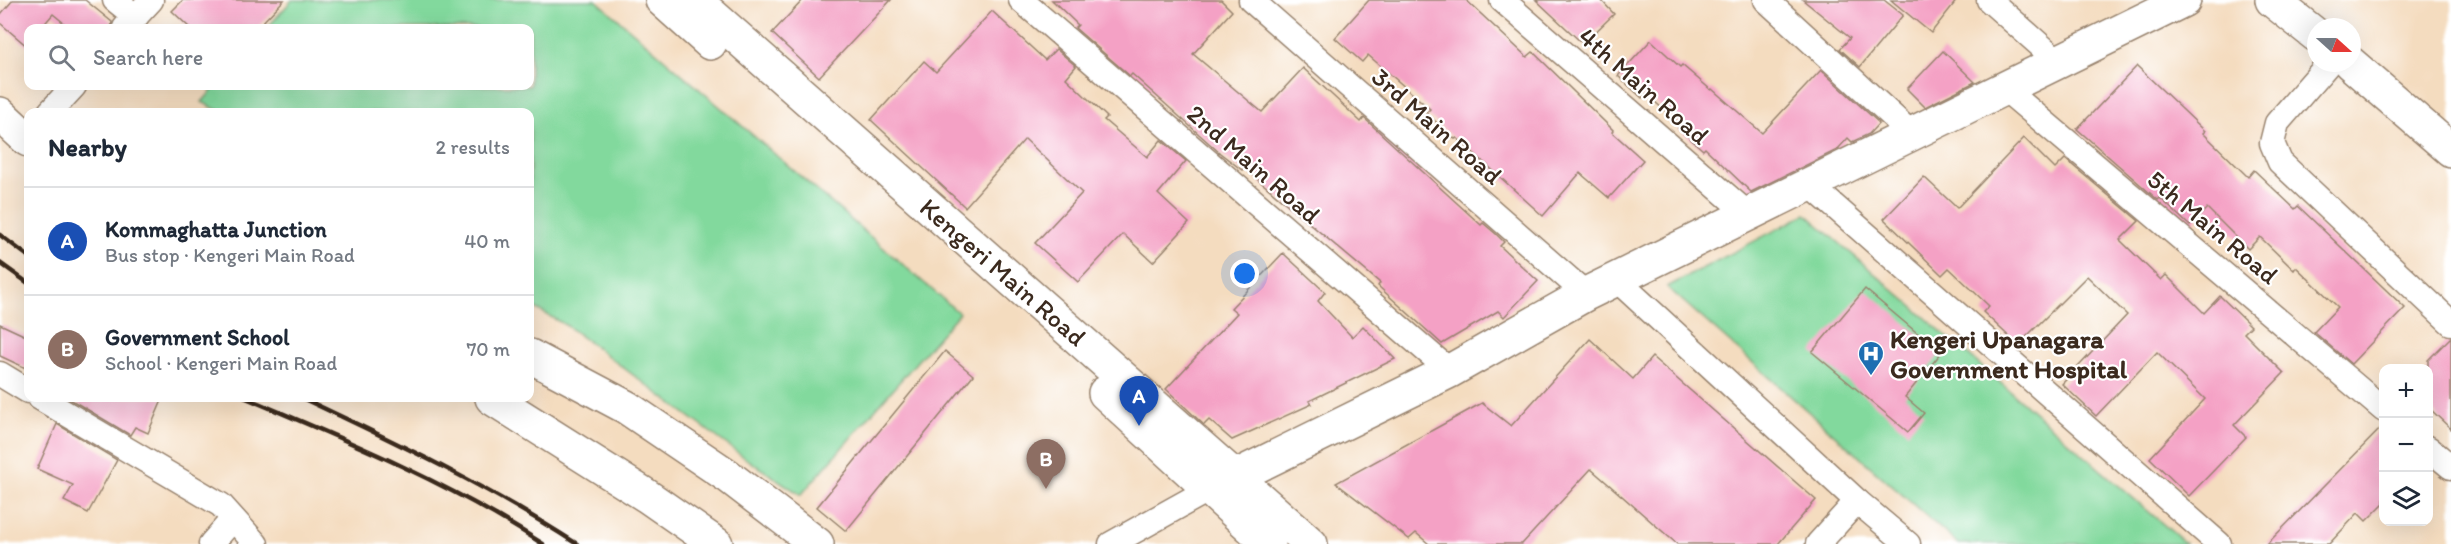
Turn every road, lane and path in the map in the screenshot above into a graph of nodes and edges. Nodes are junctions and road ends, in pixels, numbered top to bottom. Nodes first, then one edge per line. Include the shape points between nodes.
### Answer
1 (115, 0) edge
2 (662, 0) edge
3 (695, 0) edge
4 (1021, 0) edge
5 (1251, 0) edge
6 (1502, 0) edge
7 (1766, 0) edge
8 (1989, 0) edge
9 (2184, 0) edge
10 (2272, 0) edge
11 (137, 15) edge
12 (2307, 28) edge
13 (2059, 62) junction
14 (2322, 72) edge
15 (2360, 72) edge
16 (2005, 88) junction
17 (70, 90) edge
18 (54, 108) edge
19 (0, 114) edge
20 (1912, 134) junction
21 (24, 135) edge
22 (2451, 150) edge
23 (1810, 185) junction
24 (1749, 215) junction
25 (1617, 280) junction
26 (1586, 294) junction
27 (2451, 323) edge
28 (534, 358) edge
29 (1450, 371) junction
30 (0, 374) edge
31 (24, 389) edge
32 (47, 402) edge
33 (498, 402) edge
34 (2379, 406) edge
35 (2433, 452) edge
36 (2451, 467) edge
37 (1221, 483) junction
38 (1857, 501) junction
39 (233, 519) junction
40 (211, 544) edge
41 (256, 544) edge
42 (716, 544) edge
43 (817, 544) edge
44 (1111, 544) edge
45 (1269, 544) edge
46 (1311, 544) edge
47 (1818, 544) edge
48 (1908, 544) edge
49 (2219, 544) edge

1 - 11 street
2 - 37 main road, Kengeri Main Road via 1136,421
3 - 37 main road, Kengeri Main Road
4 - 29 street, 2nd Main Road
5 - 26 street, 3rd Main Road
6 - 24 street, 4th Main Road
7 - 20 street
8 - 13 street
9 - 13 main road
10 - 12 main road
13 - 16 main road
14 - 27 street via 2277,123 2272,143 2280,162
15 - 22 main road
16 - 20 main road
16 - 34 street, 5th Main Road
17 - 18 street
19 - 21 main road
20 - 23 main road
23 - 24 main road
23 - 49 street
24 - 25 main road
25 - 26 main road
25 - 38 street
26 - 29 main road
28 - 43 main road via 626,407 728,476
29 - 37 main road
30 - 31 street
32 - 39 street via 220,505
33 - 42 main road
35 - 36 street
37 - 44 street
37 - 45 main road, Kengeri Main Road
37 - 46 main road, Kengeri Main Road
38 - 47 street
38 - 48 street
39 - 40 street
39 - 41 street

